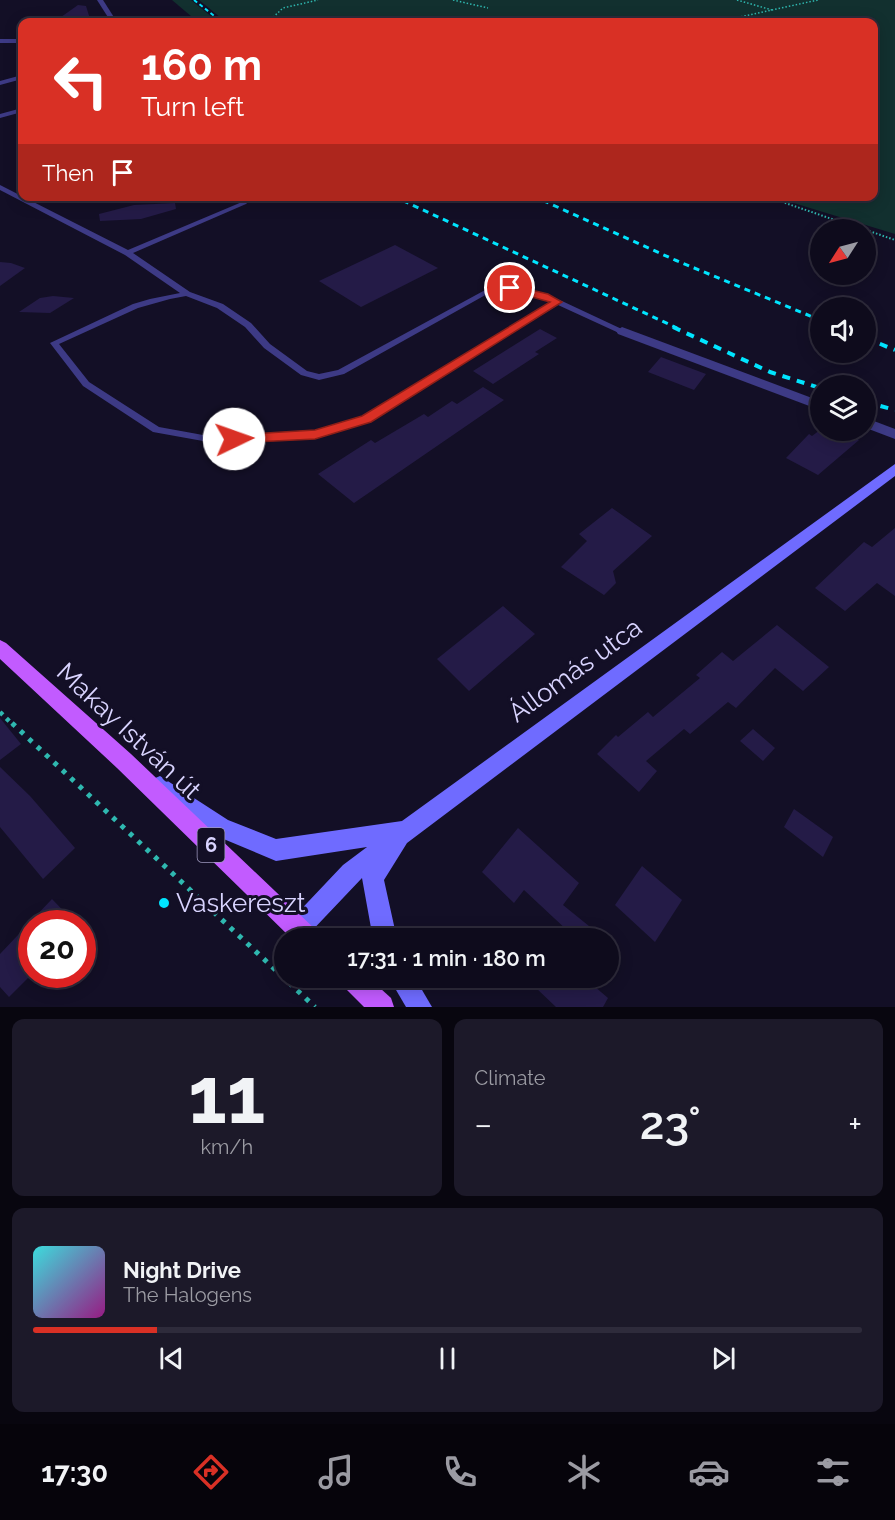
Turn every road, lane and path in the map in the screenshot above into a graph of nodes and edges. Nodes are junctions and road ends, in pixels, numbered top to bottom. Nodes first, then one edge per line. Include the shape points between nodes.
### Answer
1 (100, 0) edge
2 (318, 0) edge
3 (453, 0) edge
4 (737, 0) edge
5 (818, 0) edge
6 (488, 8) dead end
7 (772, 11) junction
8 (111, 18) edge
9 (274, 18) edge
10 (737, 18) edge
11 (0, 41) edge
12 (18, 42) edge
13 (18, 78) edge
14 (0, 83) edge
15 (18, 111) edge
16 (0, 116) edge
17 (0, 187) edge
18 (18, 196) edge
19 (27, 201) edge
20 (246, 201) edge
21 (780, 201) edge
22 (833, 219) edge
23 (876, 234) edge
24 (895, 240) edge
25 (128, 253) junction
26 (187, 294) junction
27 (557, 302) junction
28 (622, 331) joint
29 (810, 402) edge
30 (876, 427) edge
31 (895, 434) edge
32 (895, 469) edge
33 (0, 648) edge
34 (0, 712) edge
35 (124, 761) junction
36 (405, 831) junction
37 (298, 928) edge
38 (309, 928) edge
39 (383, 928) edge
40 (362, 988) edge
41 (408, 988) edge
42 (315, 1007) edge
43 (382, 1007) edge
44 (420, 1007) edge

1 - 8 street
2 - 9 path via 283,8
3 - 6 path
4 - 7 path
5 - 7 path
7 - 10 path
11 - 12 street
13 - 14 street
15 - 16 lane
17 - 18 lane
19 - 25 lane
20 - 25 lane
21 - 22 path
23 - 24 path
25 - 26 lane
26 - 27 lane via 220,306 248,325 283,359 304,373 319,377 341,372 487,291 510,288
26 - 27 lane via 167,295 54,343 86,384 156,430 214,440 315,435 366,419
27 - 28 lane
28 - 29 street
30 - 31 street
32 - 36 main road, Állomás utca
33 - 35 main road, Makay István út / 6
34 - 42 path
35 - 36 main road via 221,828 276,850
35 - 37 main road, Makay István út / 6
36 - 38 main road, Állomás utca via 351,873
36 - 39 main road via 374,878
40 - 43 main road
41 - 44 main road

